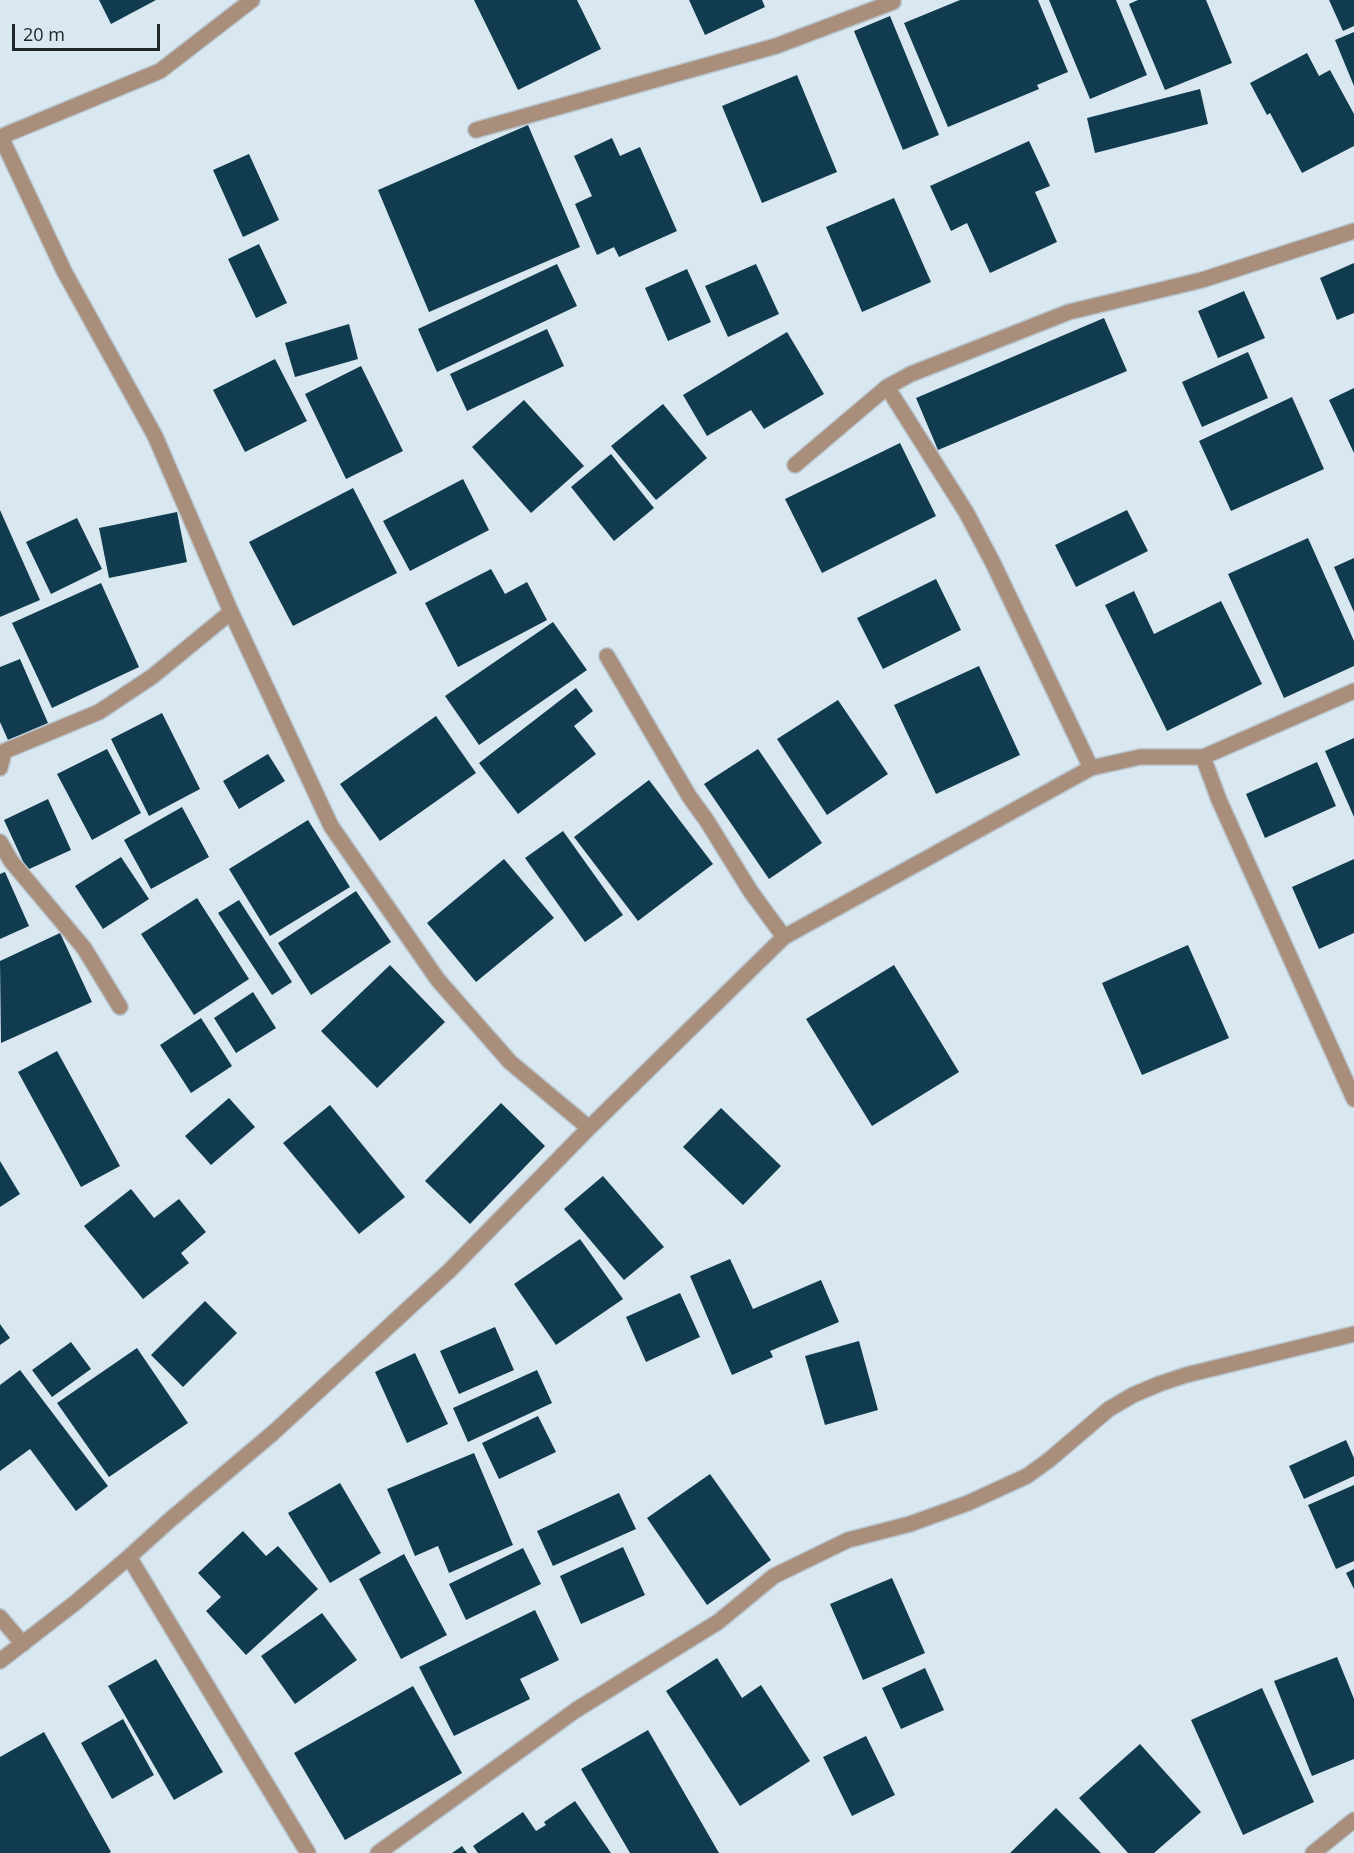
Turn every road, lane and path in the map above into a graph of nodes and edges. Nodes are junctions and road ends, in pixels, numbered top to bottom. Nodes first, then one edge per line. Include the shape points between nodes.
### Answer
1 (252, 0) edge
2 (896, 1) edge
3 (476, 130) dead end
4 (0, 137) edge
5 (1354, 231) edge
6 (887, 387) junction
7 (795, 465) dead end
8 (231, 612) junction
9 (607, 656) dead end
10 (1354, 691) edge
11 (2, 753) edge
12 (1203, 757) junction
13 (0, 768) edge
14 (1091, 768) junction
15 (0, 842) edge
16 (784, 937) junction
17 (120, 1007) dead end
18 (1354, 1099) edge
19 (589, 1128) junction
20 (1354, 1334) edge
21 (129, 1557) junction
22 (0, 1617) edge
23 (23, 1644) junction
24 (0, 1661) edge
25 (1354, 1820) edge
26 (308, 1853) edge
27 (378, 1853) edge
28 (1313, 1853) edge

1 - 4 street via 160,71
2 - 3 street via 776,46
4 - 8 street via 64,271 155,436
5 - 6 street via 1202,280 1070,312
6 - 7 street
6 - 14 street via 966,512
8 - 11 street via 153,676 99,712
8 - 19 street via 331,826 424,961 510,1062
9 - 16 street via 689,796
10 - 12 street
11 - 13 street
12 - 14 street via 1140,757
12 - 18 street
14 - 16 street
15 - 17 street via 11,861 84,948
16 - 19 street
19 - 21 street via 449,1271 273,1433
20 - 27 street via 1159,1384 1109,1409 1027,1476 910,1524 848,1540 774,1576 718,1622 576,1710
21 - 23 street
21 - 26 street
22 - 23 street
23 - 24 street
25 - 28 street

